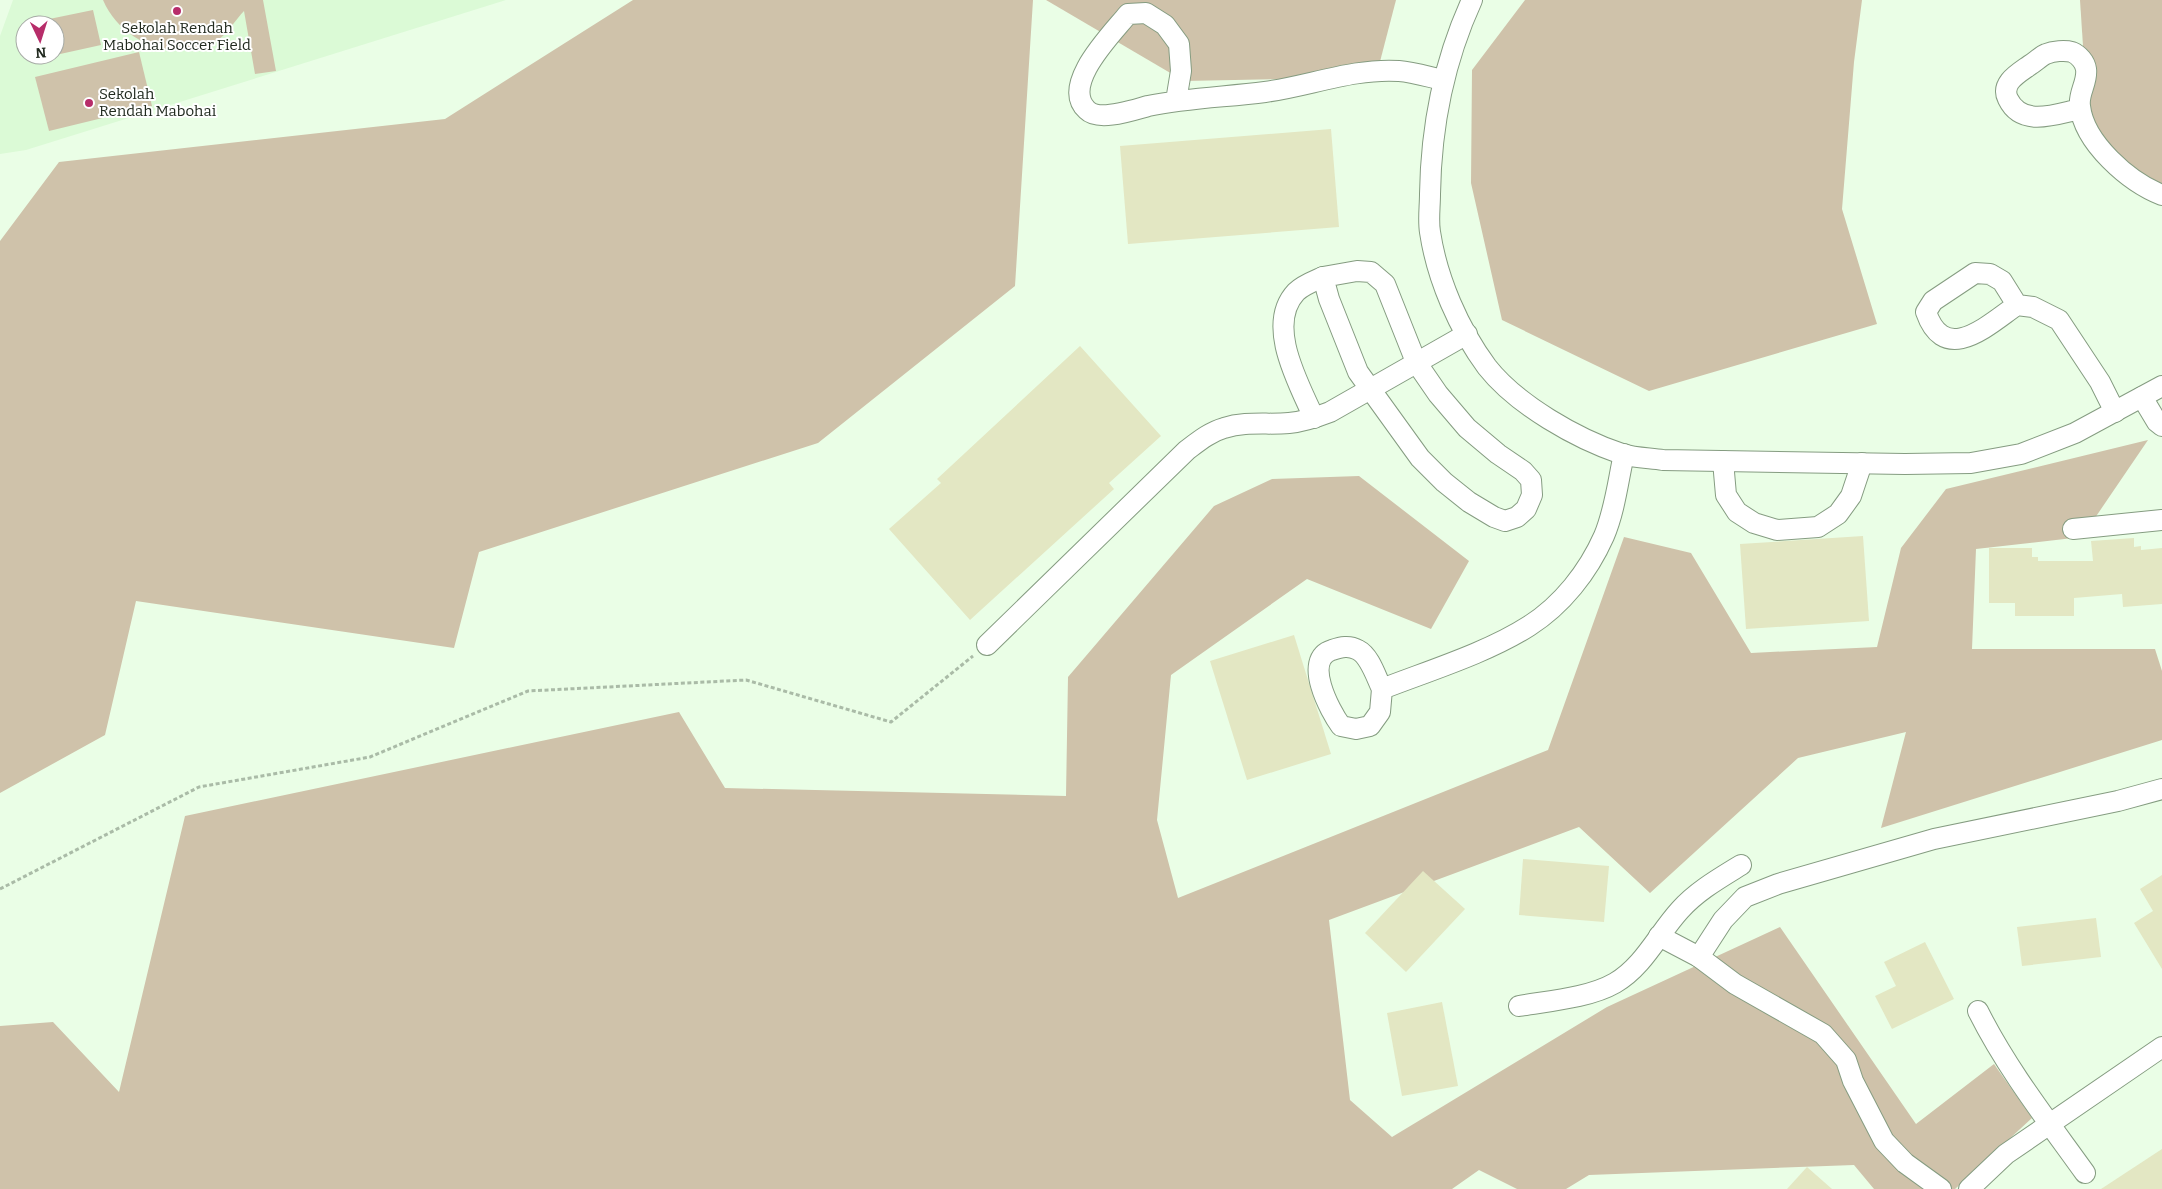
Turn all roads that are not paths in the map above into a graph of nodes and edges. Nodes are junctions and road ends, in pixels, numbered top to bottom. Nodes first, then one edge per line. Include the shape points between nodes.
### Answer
1 (1472, 0) edge
2 (1443, 80) junction
3 (1176, 100) junction
4 (2080, 108) dead end
5 (2162, 194) edge
6 (1323, 277) junction
7 (2017, 305) dead end
8 (1467, 334) junction
9 (1416, 362) junction
10 (2162, 386) edge
11 (1370, 391) junction
12 (2142, 397) junction
13 (2115, 412) junction
14 (1314, 418) junction
15 (2162, 426) edge
16 (1624, 454) junction
17 (1723, 461) junction
18 (1862, 463) junction
19 (2162, 520) edge
20 (2072, 529) dead end
21 (987, 645) road end
22 (1382, 689) dead end
23 (2162, 789) edge
24 (1741, 865) dead end
25 (1659, 936) junction
26 (1699, 957) junction
27 (1519, 1006) dead end
28 (1978, 1011) dead end
29 (2159, 1056) edge
30 (2050, 1124) junction
31 (2085, 1173) dead end
32 (1941, 1189) edge
33 (1969, 1189) edge

1 - 2 street via 1462,20
2 - 3 street via 1400,71 1369,71 1266,92
2 - 8 street via 1435,119 1429,231 1443,283
3 - 3 street via 1099,117 1086,110 1080,97 1085,70 1128,14 1146,13 1165,25 1179,44 1181,71
4 - 5 street via 2091,136 2103,153
6 - 9 street via 1371,272 1385,284
6 - 11 street via 1358,372
6 - 14 street via 1296,292 1287,307 1283,324 1292,369
7 - 13 street via 2033,307 2059,320 2100,382
8 - 9 street
8 - 16 street via 1488,368 1524,402 1573,434
9 - 11 street
9 - 11 street via 1467,428 1531,480 1532,496 1517,516 1505,521 1494,517 1444,482 1420,458
10 - 12 street
11 - 14 street
12 - 13 street
12 - 15 street
13 - 18 street via 2021,454 1971,463
14 - 21 street via 1289,423 1248,423 1223,428 1203,438
16 - 17 street via 1663,460
16 - 22 street via 1604,535 1586,572 1559,602 1529,626 1485,649
17 - 18 street
17 - 18 street via 1726,494 1736,512 1754,523 1777,530 1818,527 1838,514 1851,496
19 - 20 street
23 - 26 street via 1934,839 1778,884 1745,897 1723,920
24 - 25 street via 1680,909
25 - 26 street
25 - 27 street via 1638,966 1614,984
26 - 32 street via 1735,984 1823,1034 1846,1060 1853,1081 1884,1141 1905,1163
28 - 30 street via 1994,1044
29 - 30 street
30 - 31 street
30 - 33 street via 2006,1154

